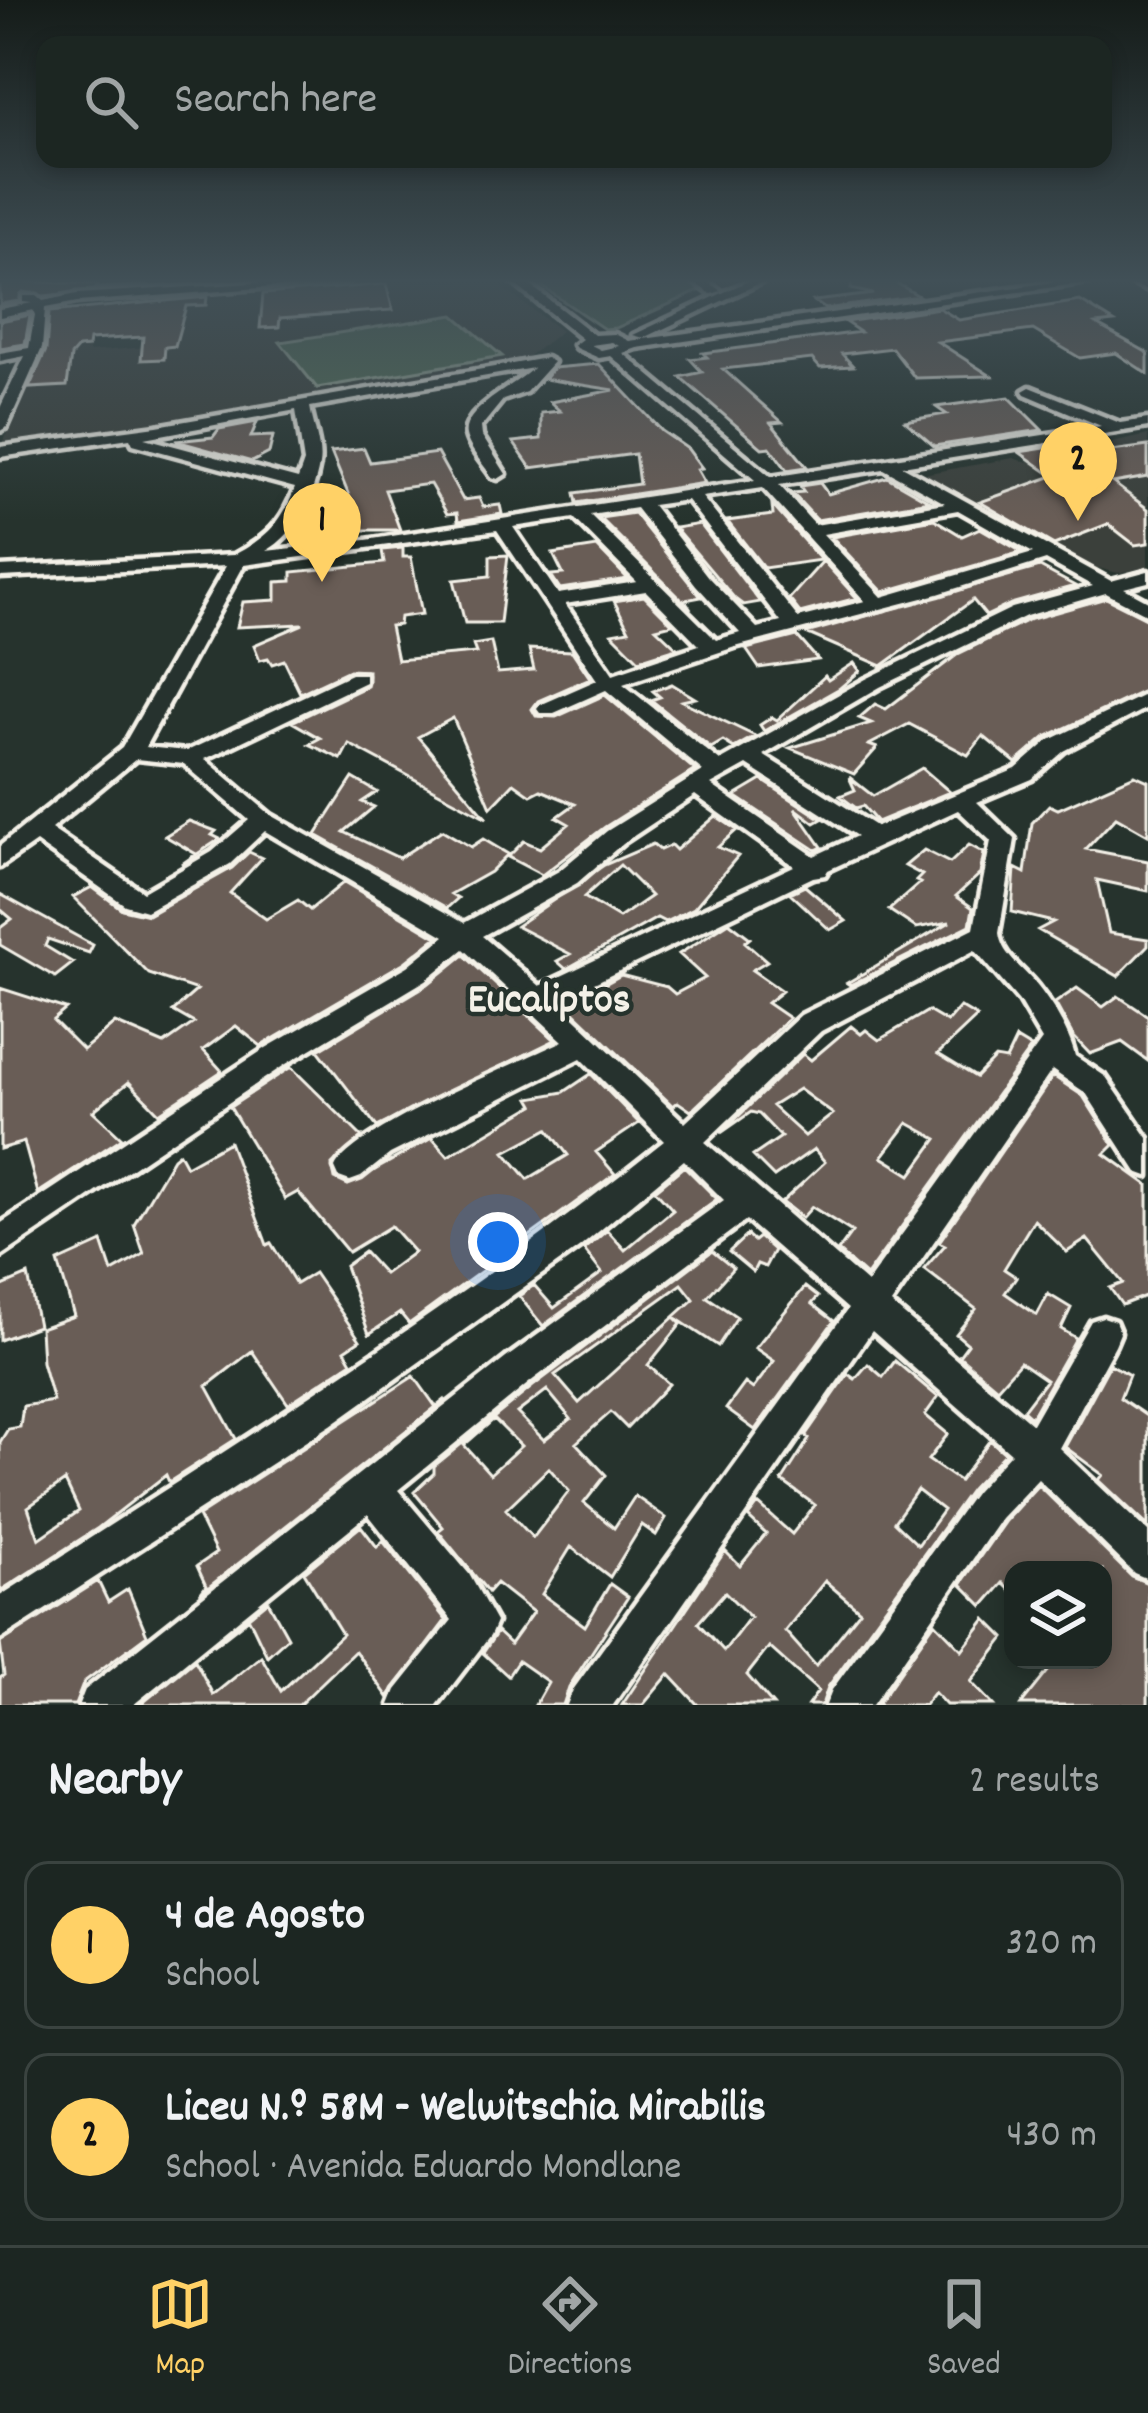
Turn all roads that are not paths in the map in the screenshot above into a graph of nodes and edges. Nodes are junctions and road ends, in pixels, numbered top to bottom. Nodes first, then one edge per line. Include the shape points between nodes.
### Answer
1 (29, 361) edge
2 (549, 361) edge
3 (554, 361) edge
4 (633, 361) edge
5 (546, 362) junction
6 (1030, 391) dead end
7 (303, 406) junction
8 (1148, 423) edge
9 (0, 427) edge
10 (1119, 428) junction
11 (136, 433) junction
12 (0, 452) edge
13 (890, 466) junction
14 (498, 474) dead end
15 (767, 482) junction
16 (305, 486) junction
17 (691, 494) junction
18 (642, 504) junction
19 (956, 506) junction
20 (577, 511) junction
21 (502, 524) junction
22 (808, 532) junction
23 (1047, 554) junction
24 (238, 560) junction
25 (0, 572) edge
26 (1148, 576) edge
27 (651, 585) junction
28 (1103, 585) junction
29 (553, 600) junction
30 (877, 603) junction
31 (1148, 609) edge
32 (794, 626) junction
33 (751, 633) junction
34 (714, 649) junction
35 (358, 678) dead end
36 (607, 680) junction
37 (1148, 699) edge
38 (547, 709) dead end
39 (131, 752) junction
40 (747, 754) junction
41 (190, 758) junction
42 (706, 778) junction
43 (960, 799) junction
44 (263, 820) junction
45 (36, 830) junction
46 (875, 837) junction
47 (0, 859) edge
48 (816, 869) junction
49 (986, 933) junction
50 (464, 935) junction
51 (537, 999) junction
52 (1057, 1041) junction
53 (582, 1045) junction
54 (686, 1141) junction
55 (1148, 1163) edge
56 (350, 1168) dead end
57 (747, 1202) junction
58 (0, 1243) edge
59 (866, 1306) junction
60 (1103, 1333) dead end
61 (1037, 1452) junction
62 (371, 1488) junction
63 (1148, 1558) edge
64 (0, 1619) edge
65 (100, 1705) edge
66 (411, 1705) edge
67 (588, 1705) edge
68 (847, 1705) edge

1 - 9 street
2 - 5 street
3 - 5 street
4 - 15 street
5 - 7 street
5 - 14 street via 521,389 498,397 474,427
6 - 10 street
7 - 11 street
7 - 16 street via 313,460
8 - 10 street
10 - 13 street
11 - 12 street
11 - 16 street via 138,441
13 - 15 street
13 - 19 street
15 - 17 street
15 - 22 street
16 - 24 street via 274,540
17 - 18 street
17 - 32 street
18 - 20 street
18 - 33 street
19 - 22 street
19 - 23 street
20 - 21 street
20 - 27 street
21 - 24 street
21 - 29 street
22 - 30 street
23 - 28 street
23 - 30 street
24 - 25 street
24 - 39 street
26 - 28 street
27 - 29 street
27 - 34 street
28 - 31 street
28 - 40 street via 1019,612
29 - 36 street
30 - 32 street
32 - 33 street
33 - 34 street
34 - 36 street
35 - 41 street
36 - 38 street
36 - 42 street
37 - 43 street via 1056,746 1024,774
39 - 41 street
39 - 45 street
40 - 42 street
40 - 46 street
41 - 44 street
42 - 48 street
42 - 50 street via 568,877
43 - 46 street
43 - 49 street via 1003,839
44 - 45 street via 221,858 146,902
44 - 50 street
45 - 47 street
46 - 48 street
48 - 51 street
49 - 52 street via 988,951 1029,994
49 - 54 street via 811,1024
50 - 51 street
50 - 58 street
51 - 53 street
52 - 55 street via 1062,1062 1096,1085
52 - 59 street
53 - 54 street
53 - 56 street via 379,1145
54 - 57 street
54 - 64 street via 569,1237 318,1412
57 - 59 street
57 - 62 street via 638,1277
59 - 61 street
59 - 67 street
60 - 61 street
61 - 63 street
61 - 68 street via 988,1505
62 - 65 street
62 - 66 street via 476,1622

